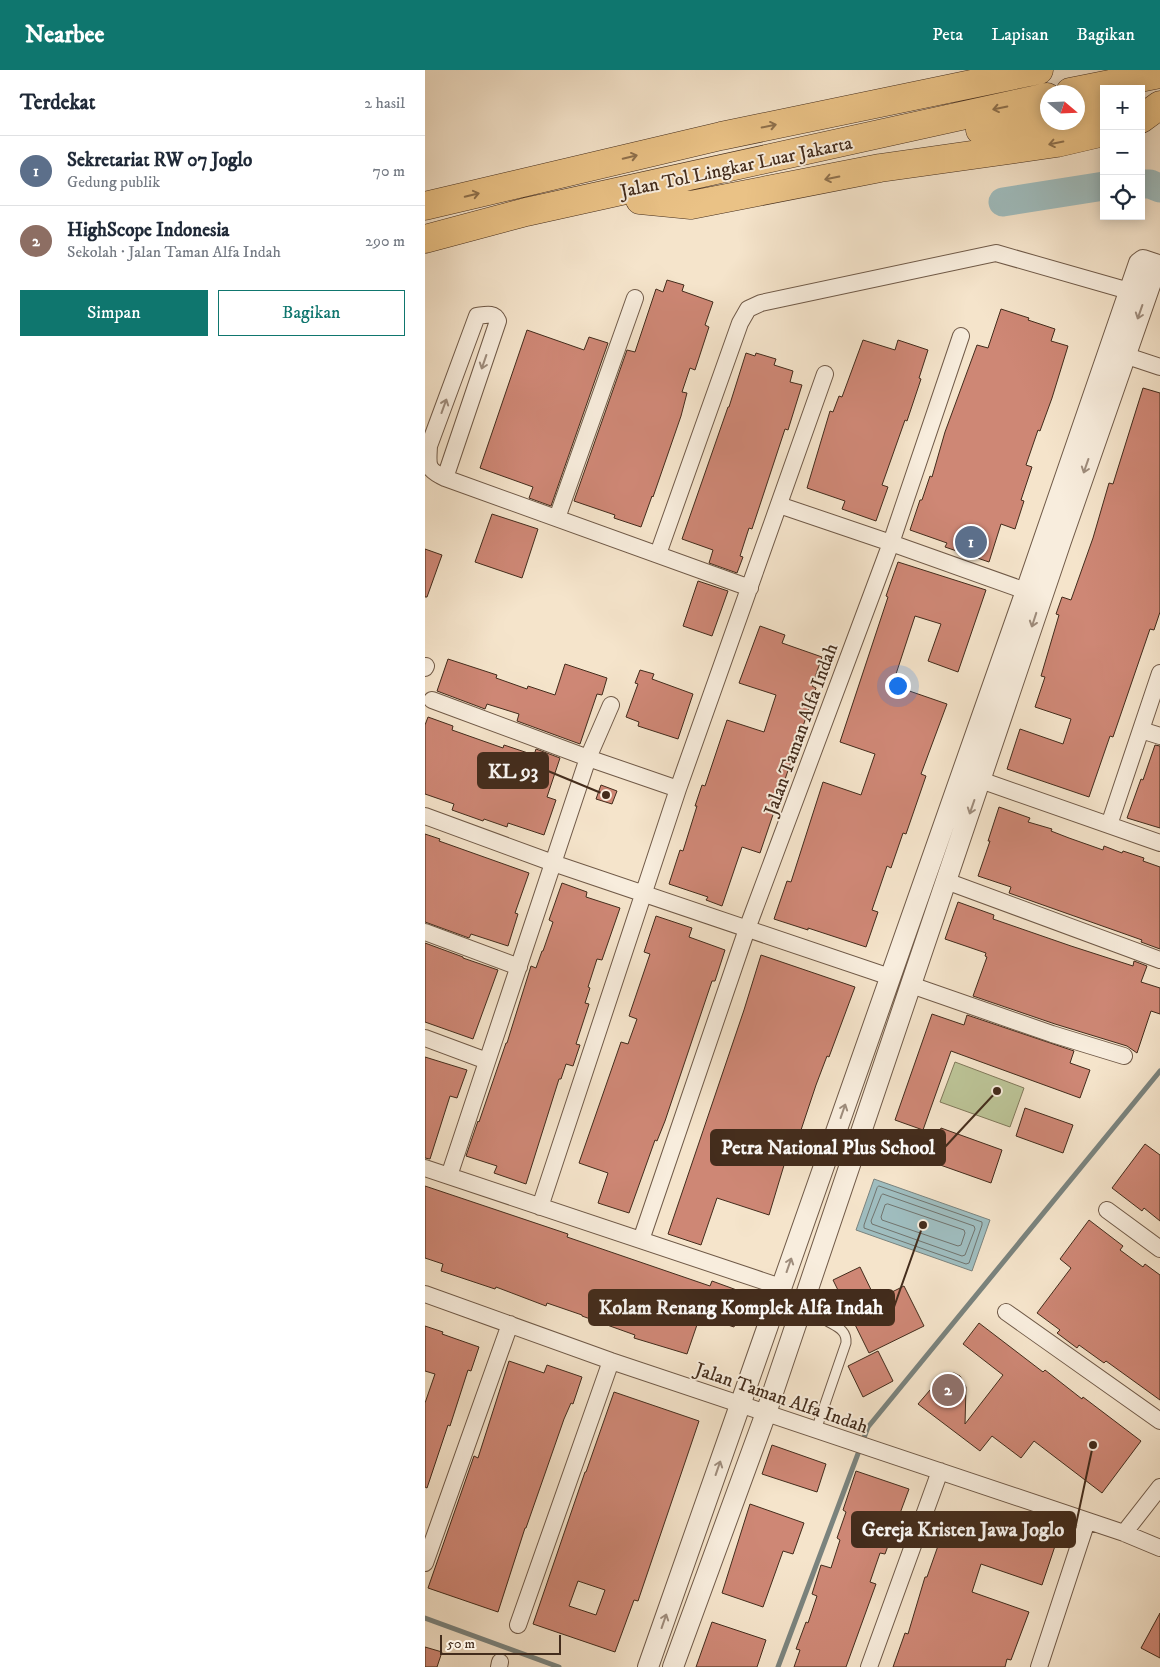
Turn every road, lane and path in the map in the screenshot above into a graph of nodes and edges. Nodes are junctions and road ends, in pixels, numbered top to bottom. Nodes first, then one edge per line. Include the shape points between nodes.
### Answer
1 (975, 70) edge
2 (1039, 70) edge
3 (1160, 74) edge
4 (1085, 89) edge
5 (923, 94) junction
6 (1160, 99) edge
7 (1040, 100) edge
8 (1145, 101) edge
9 (1160, 105) edge
10 (1100, 110) edge
11 (1085, 113) edge
12 (1145, 116) edge
13 (1040, 120) edge
14 (1100, 133) edge
15 (640, 200) junction
16 (425, 206) edge
17 (526, 212) junction
18 (425, 239) edge
19 (1129, 291) junction
20 (635, 298) dead end
21 (961, 336) dead end
22 (1117, 352) junction
23 (1160, 367) edge
24 (825, 374) dead end
25 (445, 478) junction
26 (779, 505) junction
27 (557, 518) junction
28 (891, 543) junction
29 (658, 554) junction
30 (750, 588) junction
31 (1026, 591) junction
32 (1160, 673) edge
33 (432, 700) dead end
34 (611, 705) dead end
35 (1141, 730) junction
36 (1160, 736) edge
37 (589, 758) junction
38 (962, 774) junction
39 (981, 780) junction
40 (678, 789) junction
41 (425, 816) edge
42 (1109, 825) junction
43 (1160, 843) edge
44 (553, 863) junction
45 (946, 881) junction
46 (644, 894) junction
47 (747, 929) junction
48 (425, 932) edge
49 (1160, 960) edge
50 (519, 967) junction
51 (890, 977) junction
52 (911, 984) junction
53 (425, 1038) edge
54 (1124, 1056) dead end
55 (487, 1061) junction
56 (425, 1168) edge
57 (449, 1176) junction
58 (540, 1207) junction
59 (1107, 1210) dead end
60 (641, 1240) junction
61 (1160, 1249) edge
62 (781, 1287) junction
63 (425, 1294) edge
64 (1006, 1312) dead end
65 (827, 1321) dead end
66 (510, 1324) junction
67 (611, 1361) junction
68 (740, 1404) junction
69 (766, 1413) junction
70 (1160, 1421) edge
71 (816, 1430) junction
72 (939, 1471) junction
73 (1160, 1487) edge
74 (1087, 1521) junction
75 (1124, 1533) junction
76 (1160, 1548) edge
77 (425, 1563) edge
78 (518, 1625) dead end
79 (648, 1667) edge
80 (673, 1667) edge
81 (869, 1667) edge
82 (1039, 1667) edge

1 - 5 highway
2 - 5 highway, Jalan Tol Lingkar Luar Jakarta
3 - 4 highway
16 -> 5 highway, Jalan Tol Lingkar Luar Jakarta via 721,136
6 - 8 highway
7 -> 17 highway, Jalan Tol Lingkar Luar Jakarta
9 - 12 highway
10 - 11 highway
13 - 15 highway via 873,147
14 -> 15 highway via 1057,143 880,168 691,205
15 - 17 highway via 572,218
17 - 18 highway, Jalan Tol Lingkar Luar Jakarta
19 - 22 street
19 -> 22 street via 1140,261 1156,265
19 - 29 street via 996,253 761,303 748,309 740,323
20 - 27 street
21 - 28 street, Jalan Taman Alfa Indah
22 - 23 street
22 - 31 street
22 -> 39 street
24 - 26 street
25 -> 25 street via 428,466 429,446 477,316 493,315 498,320
25 - 27 street
26 - 28 street
26 - 30 street
27 - 29 street
28 - 31 street
28 - 47 street, Jalan Taman Alfa Indah
29 - 30 street
30 - 40 street
31 - 38 street
32 - 35 street
33 - 37 street
34 - 37 street
35 - 36 street
35 - 42 street
37 - 40 street
37 - 44 street
38 - 39 street
38 - 51 street
39 - 42 street
39 -> 45 street
40 - 46 street
41 - 44 street
42 - 43 street
44 - 46 street
44 - 50 street
45 - 49 street
45 - 52 street
46 - 47 street
46 - 58 street
47 - 51 street
47 - 60 street, Jalan Taman Alfa Indah
48 - 50 street
50 - 55 street
62 -> 51 street
52 - 54 street
52 - 69 street
53 - 55 street
55 - 57 street
56 - 57 street
57 - 58 street
58 - 60 street
59 - 61 street
60 - 62 street
62 - 68 street
63 - 66 street, Jalan Taman Alfa Indah
64 - 70 street
65 - 71 lane via 844,1331 846,1343
66 - 67 street, Jalan Taman Alfa Indah
66 - 77 street
67 - 68 street, Jalan Taman Alfa Indah
67 - 78 street
68 - 69 street, Jalan Taman Alfa Indah
79 -> 68 street
69 - 71 street, Jalan Taman Alfa Indah
69 - 80 street
71 - 72 street, Jalan Taman Alfa Indah
72 - 74 street, Jalan Taman Alfa Indah
72 - 81 street
73 - 75 street
74 - 75 street, Jalan Taman Alfa Indah
74 - 82 street
75 - 76 street, Jalan Taman Alfa Indah

